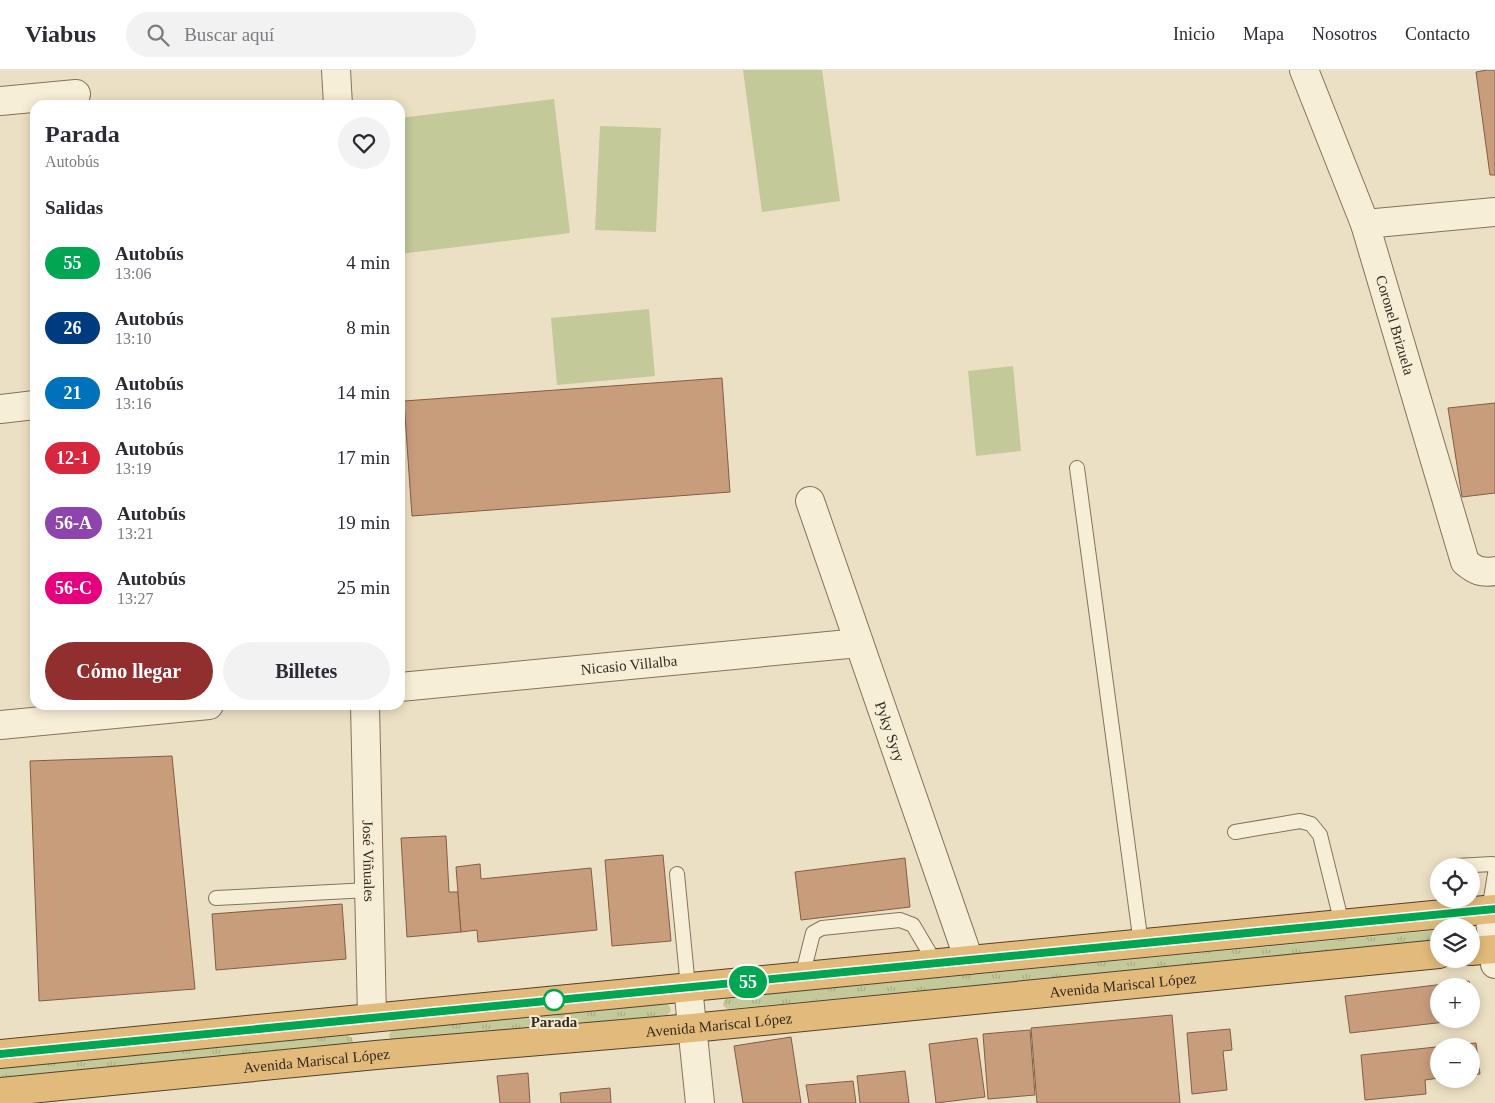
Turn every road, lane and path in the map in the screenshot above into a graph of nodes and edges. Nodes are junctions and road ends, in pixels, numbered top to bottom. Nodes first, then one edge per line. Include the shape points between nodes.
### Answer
1 (336, 70) edge
2 (1304, 70) edge
3 (76, 94) dead end
4 (338, 100) edge
5 (0, 101) edge
6 (1495, 212) edge
7 (1365, 224) junction
8 (30, 406) edge
9 (0, 409) edge
10 (1077, 468) dead end
11 (810, 502) dead end
12 (1491, 572) edge
13 (859, 643) junction
14 (405, 687) edge
15 (157, 710) edge
16 (365, 710) edge
17 (0, 725) edge
18 (1235, 832) dead end
19 (1480, 864) edge
20 (1495, 869) edge
21 (677, 874) dead end
22 (1495, 874) edge
23 (369, 890) junction
24 (216, 898) dead end
25 (1492, 909) edge
26 (1342, 924) junction
27 (1141, 944) junction
28 (1489, 953) edge
29 (1430, 955) edge
30 (969, 960) junction
31 (936, 964) junction
32 (802, 977) junction
33 (688, 988) junction
34 (372, 1017) junction
35 (692, 1028) junction
36 (0, 1054) edge
37 (0, 1092) edge
38 (700, 1103) edge

1 - 4 street
2 - 7 street, Coronel Brizuela
3 - 5 street
6 - 7 street
7 - 12 street, Coronel Brizuela via 1466,562 1475,570
8 - 9 street
10 - 27 lane
11 - 13 street, Pyky Syry
13 - 14 street, Nicasio Villalba
13 - 30 street, Pyky Syry
15 - 17 street
16 - 23 street, José Viñuales
18 - 26 lane via 1300,821 1311,824 1320,835
19 - 20 lane via 1492,864
21 - 33 lane
22 - 25 lane
23 - 24 lane
23 - 34 street, José Viñuales
25 - 26 highway
25 - 28 street
26 - 27 highway
27 - 30 highway
29 - 35 highway, Avenida Mariscal López
30 - 31 highway
31 - 32 highway
31 - 32 lane via 913,925 900,920 822,928 813,933
32 - 33 highway
33 - 34 highway
33 - 35 street
34 - 36 highway
35 - 37 highway, Avenida Mariscal López
35 - 38 street

